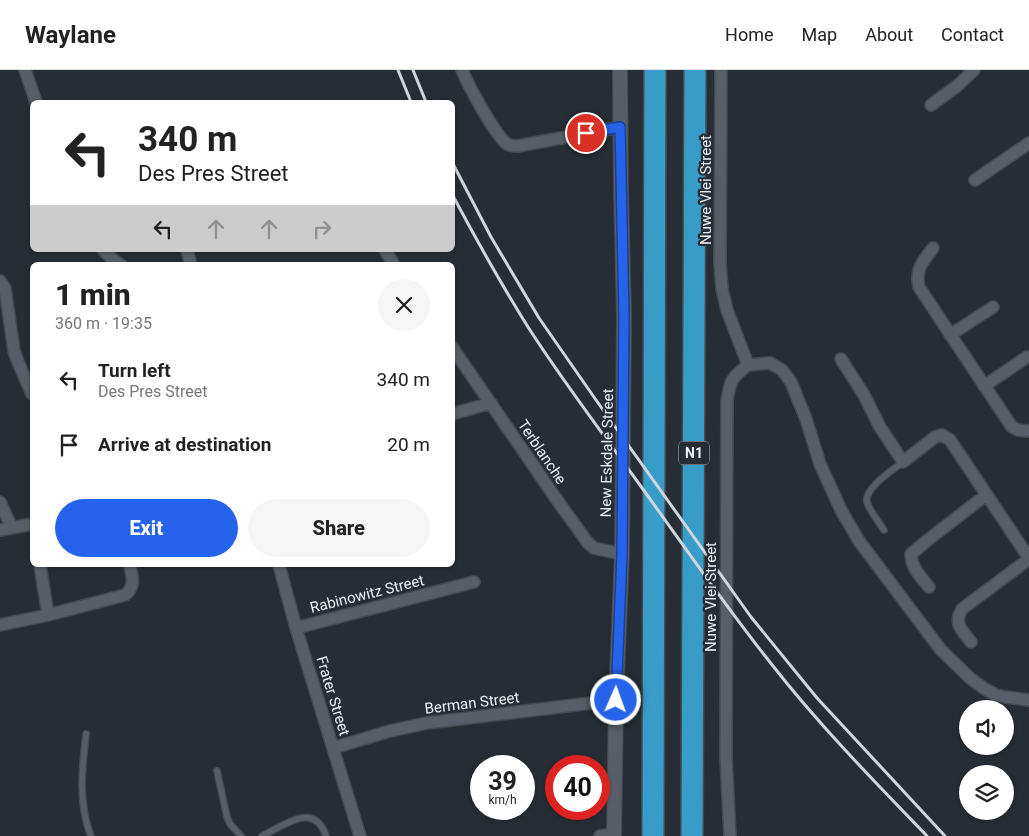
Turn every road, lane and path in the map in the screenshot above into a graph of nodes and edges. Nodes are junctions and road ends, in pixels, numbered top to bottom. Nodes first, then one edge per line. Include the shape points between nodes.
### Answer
1 (25, 70) edge
2 (462, 70) edge
3 (620, 70) edge
4 (655, 70) edge
5 (695, 70) edge
6 (721, 70) edge
7 (974, 70) edge
8 (35, 100) edge
9 (931, 105) dead end
10 (620, 127) junction
11 (1029, 143) edge
12 (975, 180) dead end
13 (933, 248) dead end
14 (105, 252) edge
15 (117, 262) edge
16 (0, 282) edge
17 (993, 307) dead end
18 (950, 335) junction
19 (455, 351) edge
20 (1027, 357) dead end
21 (840, 359) dead end
22 (748, 365) junction
23 (984, 386) junction
24 (30, 389) edge
25 (490, 402) junction
26 (455, 413) edge
27 (1029, 431) edge
28 (904, 462) junction
29 (986, 494) junction
30 (0, 502) edge
31 (30, 524) edge
32 (12, 528) junction
33 (0, 530) edge
34 (884, 530) dead end
35 (622, 554) junction
36 (1029, 558) edge
37 (40, 567) edge
38 (130, 567) edge
39 (280, 567) edge
40 (474, 582) dead end
41 (929, 587) dead end
42 (48, 615) junction
43 (0, 625) edge
44 (296, 628) junction
45 (971, 642) dead end
46 (616, 700) junction
47 (1029, 700) edge
48 (86, 734) dead end
49 (333, 748) junction
50 (217, 771) dead end
51 (614, 835) edge
52 (91, 836) edge
53 (241, 836) edge
54 (262, 836) edge
55 (326, 836) edge
56 (360, 836) edge
57 (600, 836) edge
58 (653, 836) edge
59 (692, 836) edge
60 (730, 836) edge

1 - 8 street
2 - 10 street via 498,134 512,146
3 - 10 street, New Eskdale Street
4 - 58 highway
5 - 59 highway, N1
6 - 22 street, Nuwe Vlei Street via 722,289
7 - 9 street
10 - 35 street, New Eskdale Street via 624,316
11 - 12 street
13 - 18 street via 919,268 919,287
14 - 15 street
16 - 24 street via 4,288 14,351
17 - 18 street
18 - 23 street
19 - 25 street, Terblanche
20 - 23 street
21 - 28 street
22 - 47 street via 770,364 782,370 791,382 820,464 841,510 859,541 942,650 971,679 996,695
22 - 60 street, Nuwe Vlei Street via 730,382 727,401 726,757
23 - 27 street via 1012,426
25 - 26 street
25 - 35 street, Terblanche via 588,543 594,548
28 - 29 street via 942,435 950,440
28 - 34 lane via 872,487 868,494 868,504
29 - 36 street
29 - 41 street via 911,554 914,567
30 - 32 street
31 - 32 street
32 - 33 street
35 - 46 street, New Eskdale Street
36 - 45 street via 962,609 958,621
37 - 42 street
38 - 42 street via 133,584 127,594
39 - 44 street, Frater Street
40 - 44 street, Rabinowitz Street
42 - 43 street
44 - 49 street, Frater Street
46 - 49 street, Berman Street via 427,723
46 - 51 street, New Eskdale Street
48 - 52 lane via 82,793
49 - 56 street, Frater Street
50 - 53 lane via 227,817
51 - 57 street
54 - 55 lane via 304,817 314,819

